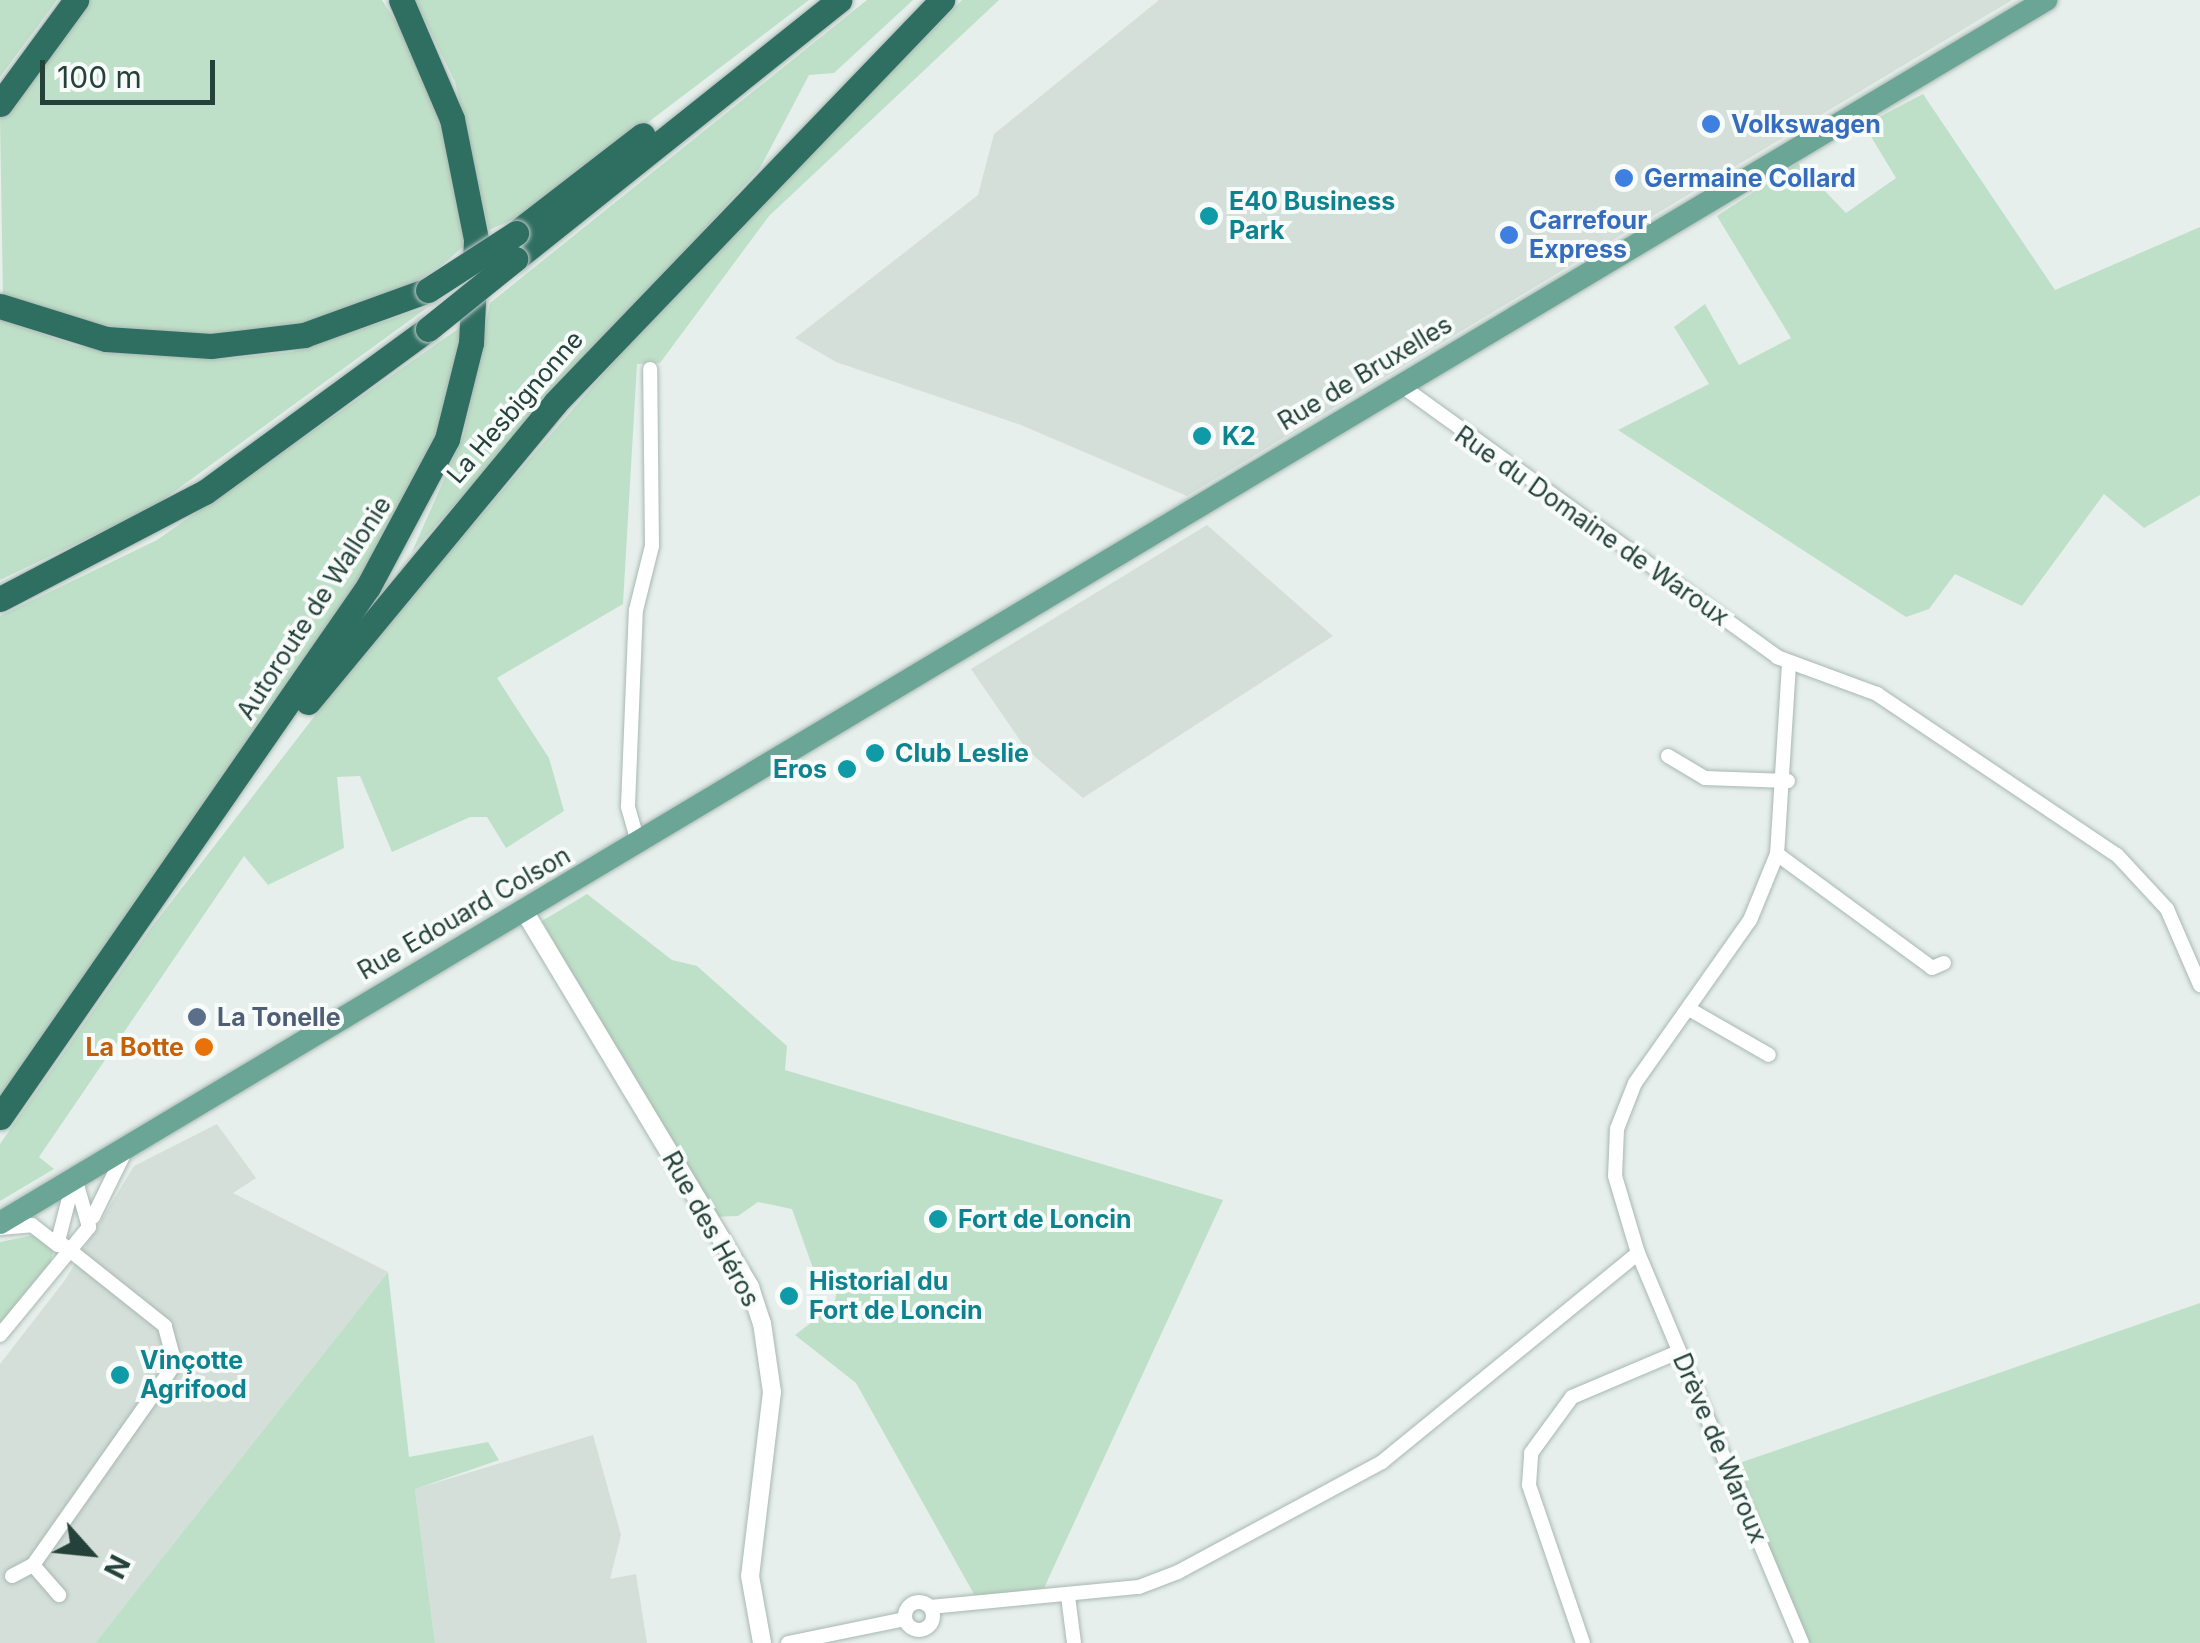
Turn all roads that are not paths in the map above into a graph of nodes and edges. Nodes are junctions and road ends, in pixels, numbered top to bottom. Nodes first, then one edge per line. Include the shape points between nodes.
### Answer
1 (76, 0) edge
2 (401, 0) edge
3 (819, 0) edge
4 (840, 0) edge
5 (942, 0) edge
6 (2046, 0) edge
7 (0, 104) edge
8 (0, 306) edge
9 (650, 369) dead end
10 (1399, 384) junction
11 (0, 598) edge
12 (1789, 664) junction
13 (1668, 756) dead end
14 (1788, 781) junction
15 (716, 799) joint
16 (638, 842) junction
17 (1777, 854) junction
18 (164, 882) junction
19 (523, 910) junction
20 (1944, 962) dead end
21 (2200, 984) edge
22 (1688, 1009) junction
23 (1768, 1055) dead end
24 (0, 1117) edge
25 (131, 1142) junction
26 (76, 1178) junction
27 (0, 1226) edge
28 (89, 1227) junction
29 (58, 1241) junction
30 (72, 1251) junction
31 (1638, 1254) junction
32 (49, 1275) junction
33 (0, 1335) edge
34 (1678, 1352) junction
35 (33, 1565) junction
36 (12, 1576) dead end
37 (59, 1595) dead end
38 (1068, 1596) junction
39 (930, 1607) junction
40 (905, 1619) junction
41 (923, 1637) edge
42 (762, 1643) edge
43 (788, 1643) edge
44 (1074, 1643) edge
45 (1583, 1643) edge
46 (1802, 1643) edge

1 - 7 highway
2 - 18 highway, Autoroute de Wallonie via 452,118 476,239 476,304 451,424 404,532
3 - 8 highway, bridge via 516,233 428,290 321,331 212,346 106,338
4 - 11 highway, bridge via 428,329 206,492
5 - 18 highway, La Hesbignonne via 555,403
6 - 10 main road, Rue de Bruxelles
9 - 16 street via 652,546 636,610 628,806
10 - 12 street, Rue du Domaine de Waroux
10 - 15 main road, Rue de Bruxelles
12 - 14 street
12 - 21 street, Rue du Domaine de Waroux via 1877,694 2117,855 2152,887
13 - 14 street via 1704,778
14 - 17 street
15 - 16 main road, Rue Edouard Colson
16 - 19 main road, Rue Edouard Colson
17 - 20 street via 1932,968
17 - 22 street via 1750,920
18 - 24 highway
19 - 25 main road, Rue Edouard Colson
19 - 42 street, Rue des Héros via 742,1272 762,1323 772,1406 750,1576
22 - 23 street
22 - 31 street via 1635,1084 1617,1129 1616,1176
25 - 26 main road, Rue Edouard Colson
25 - 28 street
26 - 27 main road, Rue Edouard Colson
26 - 28 street
26 - 29 street
27 - 29 street via 32,1225
28 - 30 street
29 - 30 street
29 - 32 street
30 - 32 street
30 - 35 street via 165,1326 175,1364
31 - 34 street, Drève de Waroux
31 - 38 street via 1382,1462 1140,1586
32 - 33 street
34 - 45 street via 1572,1397 1531,1453 1529,1485
34 - 46 street, Drève de Waroux
35 - 36 street
35 - 37 street
38 - 39 street
38 - 44 street
39 - 40 street via 913,1603
39 - 41 street via 933,1620
40 - 41 street
40 - 43 street

